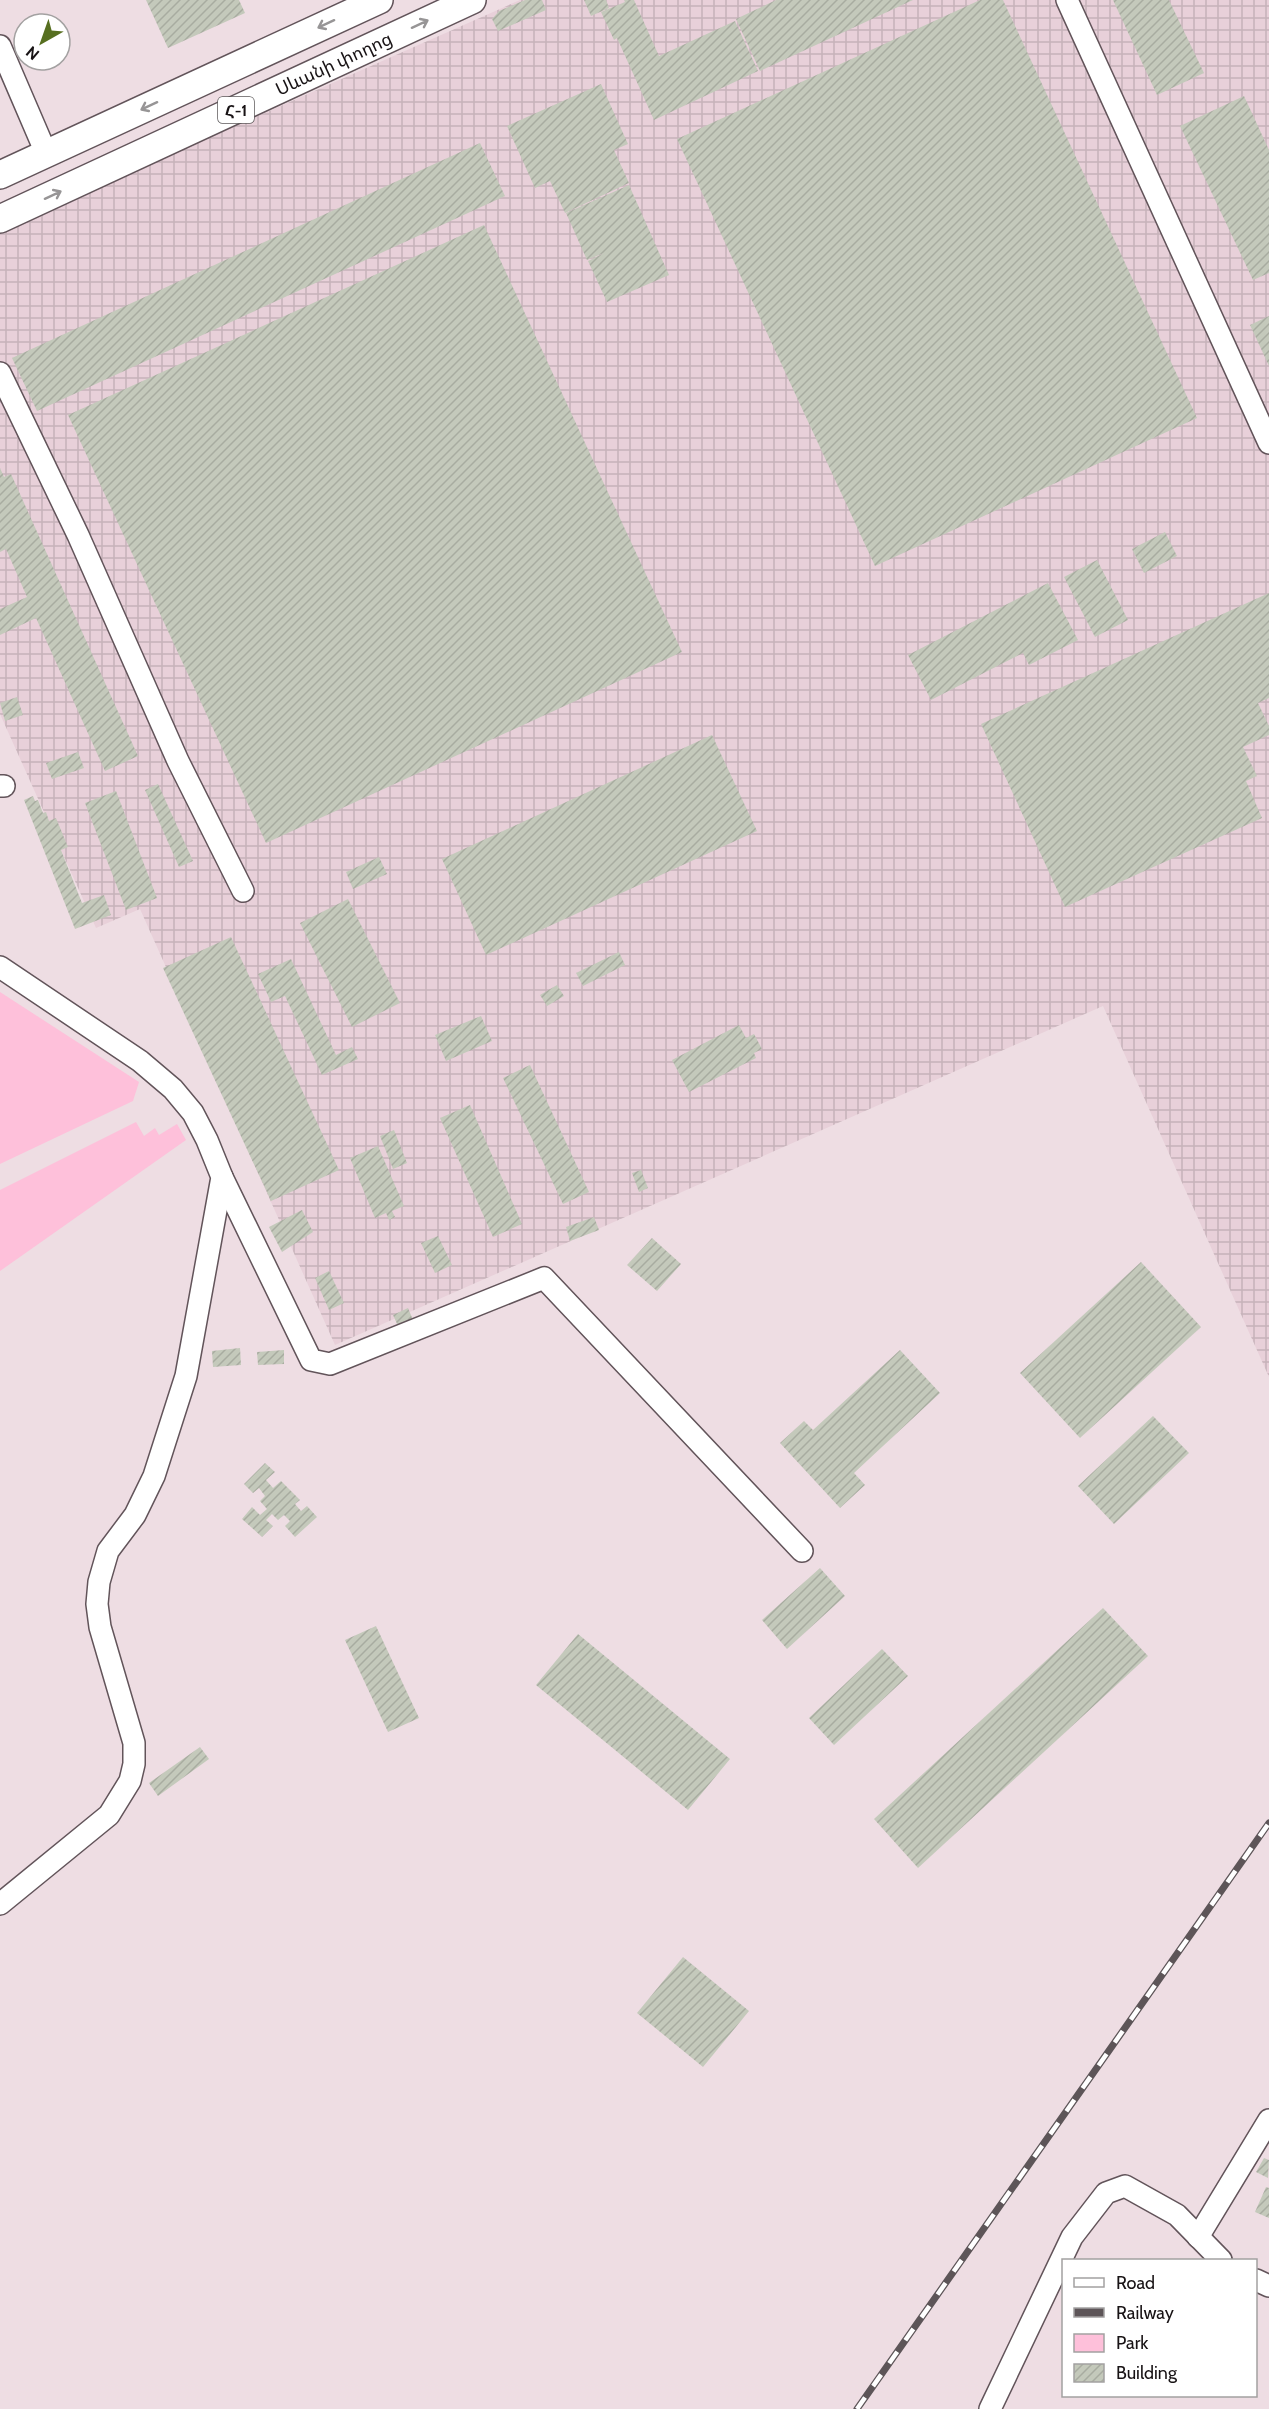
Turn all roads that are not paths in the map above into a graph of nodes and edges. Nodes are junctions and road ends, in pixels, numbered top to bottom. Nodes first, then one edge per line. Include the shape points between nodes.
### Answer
1 (379, 0) edge
2 (1067, 0) edge
3 (461, 2) edge
4 (0, 46) edge
5 (45, 153) junction
6 (0, 175) edge
7 (0, 219) edge
8 (0, 373) edge
9 (1269, 443) edge
10 (243, 891) dead end
11 (0, 967) edge
12 (222, 1177) junction
13 (802, 1551) dead end
14 (0, 1904) edge
15 (1269, 2120) edge
16 (1198, 2237) junction
17 (1220, 2259) edge
18 (990, 2409) edge

1 -> 5 main road, Հ-1
2 - 9 street
7 -> 3 main road, Սևանի փողոց / Հ-1
4 - 5 street
5 - 6 main road, Հ-1
8 - 10 street via 78,535 178,761
11 - 12 street via 140,1061 173,1089 193,1113
12 - 13 street via 311,1360 330,1364 544,1278
12 - 14 street via 186,1376 154,1476 135,1515 108,1551 99,1582 100,1627 134,1743 130,1781 109,1815
15 - 16 street
16 - 17 street
16 - 18 street via 1177,2215 1125,2186 1106,2193 1072,2237

